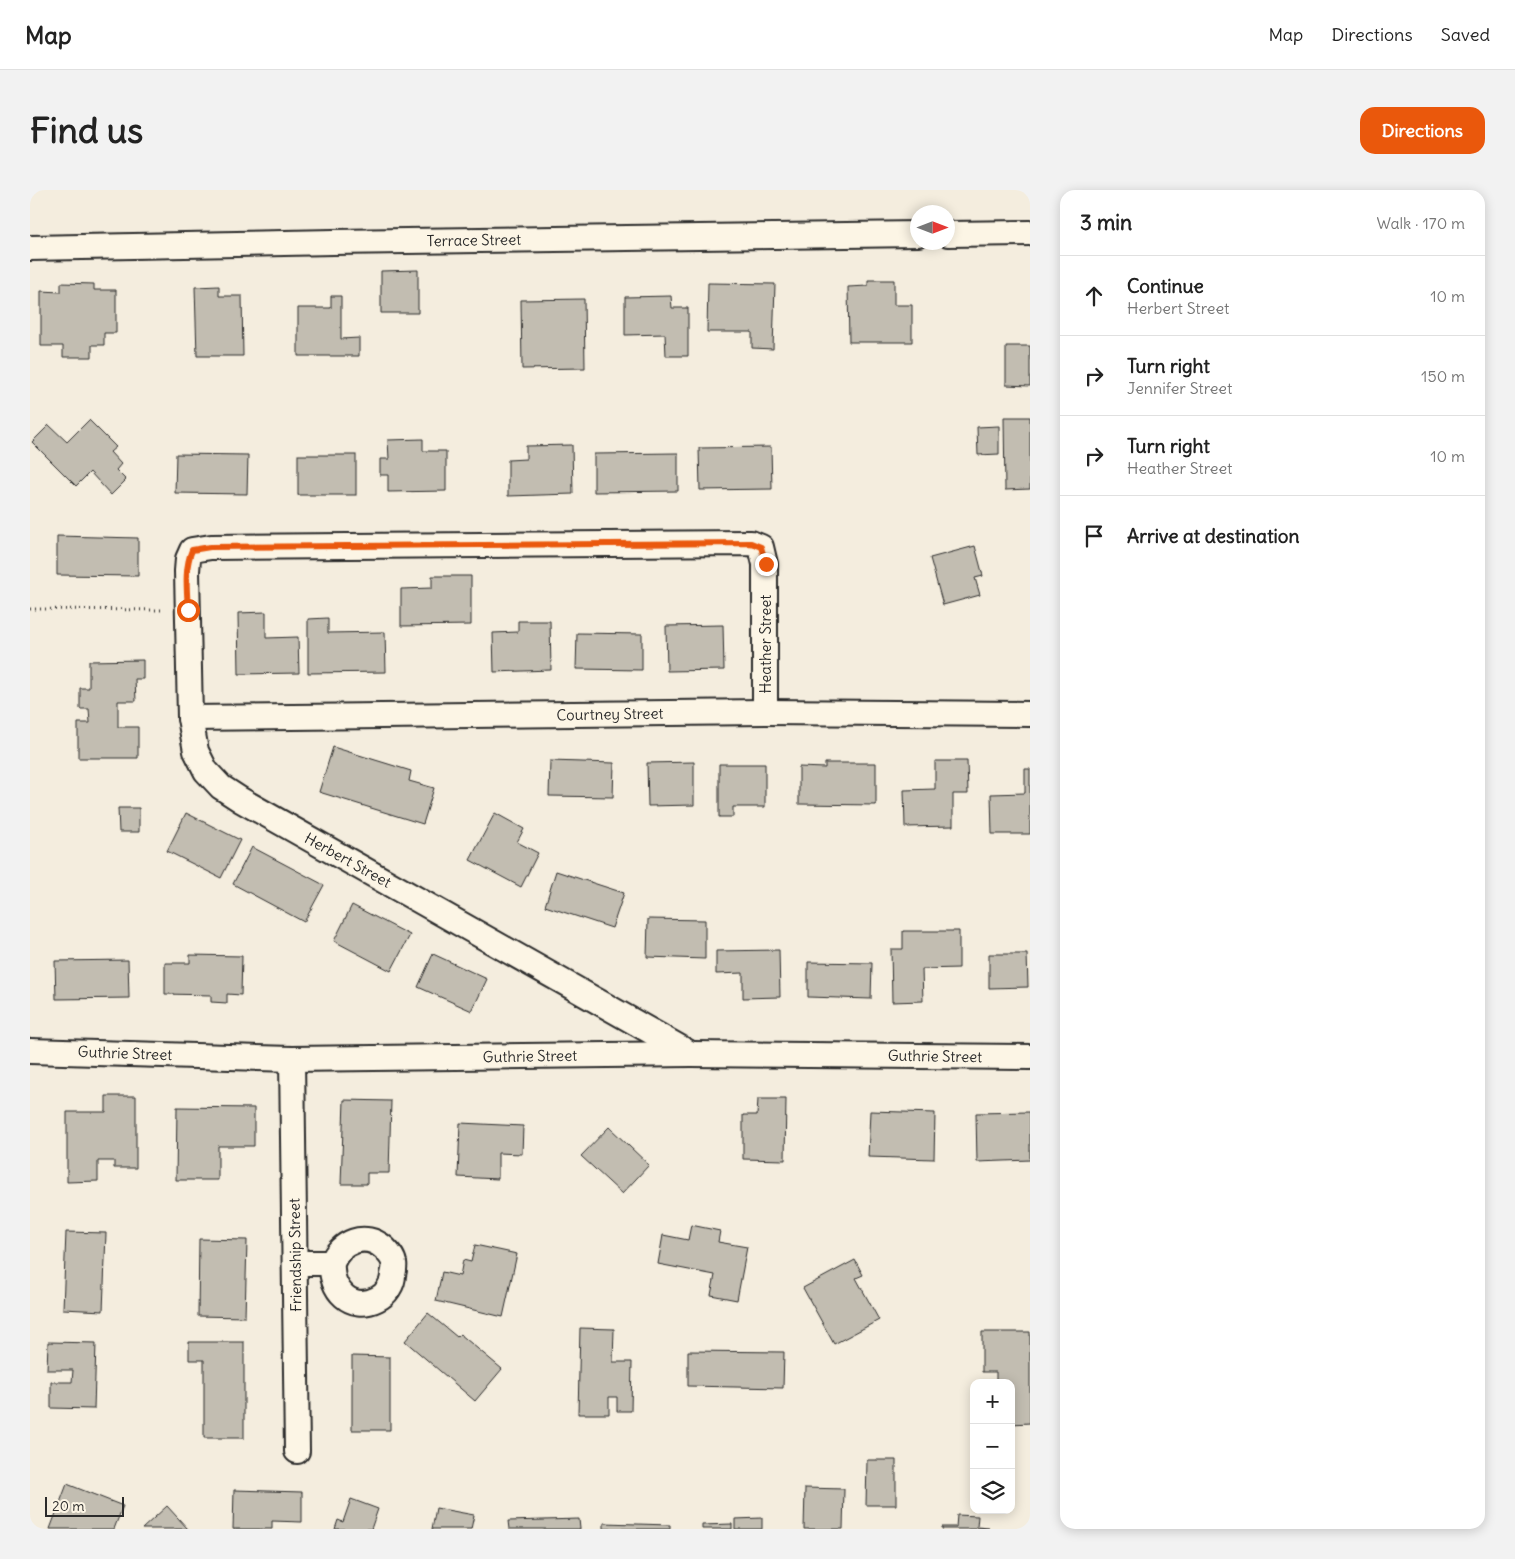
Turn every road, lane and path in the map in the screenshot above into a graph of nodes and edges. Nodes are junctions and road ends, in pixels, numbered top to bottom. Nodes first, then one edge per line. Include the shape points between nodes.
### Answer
1 (1030, 233) edge
2 (910, 234) edge
3 (955, 234) edge
4 (30, 248) edge
5 (761, 547) joint
6 (30, 608) edge
7 (188, 610) junction
8 (765, 712) junction
9 (1030, 714) edge
10 (190, 718) junction
11 (30, 1051) edge
12 (691, 1054) junction
13 (1030, 1057) edge
14 (292, 1059) junction
15 (295, 1263) junction
16 (332, 1263) dead end
17 (297, 1451) dead end

1 - 3 street
2 - 4 street, Terrace Street
5 - 7 street, Herbert Street via 751,543 210,547 192,550 188,559
5 - 8 street, Heather Street via 766,564
6 - 7 path
7 - 10 street, Herbert Street
8 - 9 street, Courtney Street
8 - 10 street, Courtney Street
10 - 12 street, Herbert Street via 196,751 206,771 240,800
11 - 14 street, Guthrie Street
12 - 13 street, Guthrie Street
12 - 14 street, Guthrie Street
14 - 15 street, Friendship Street
15 - 16 street
15 - 17 street, Friendship Street

